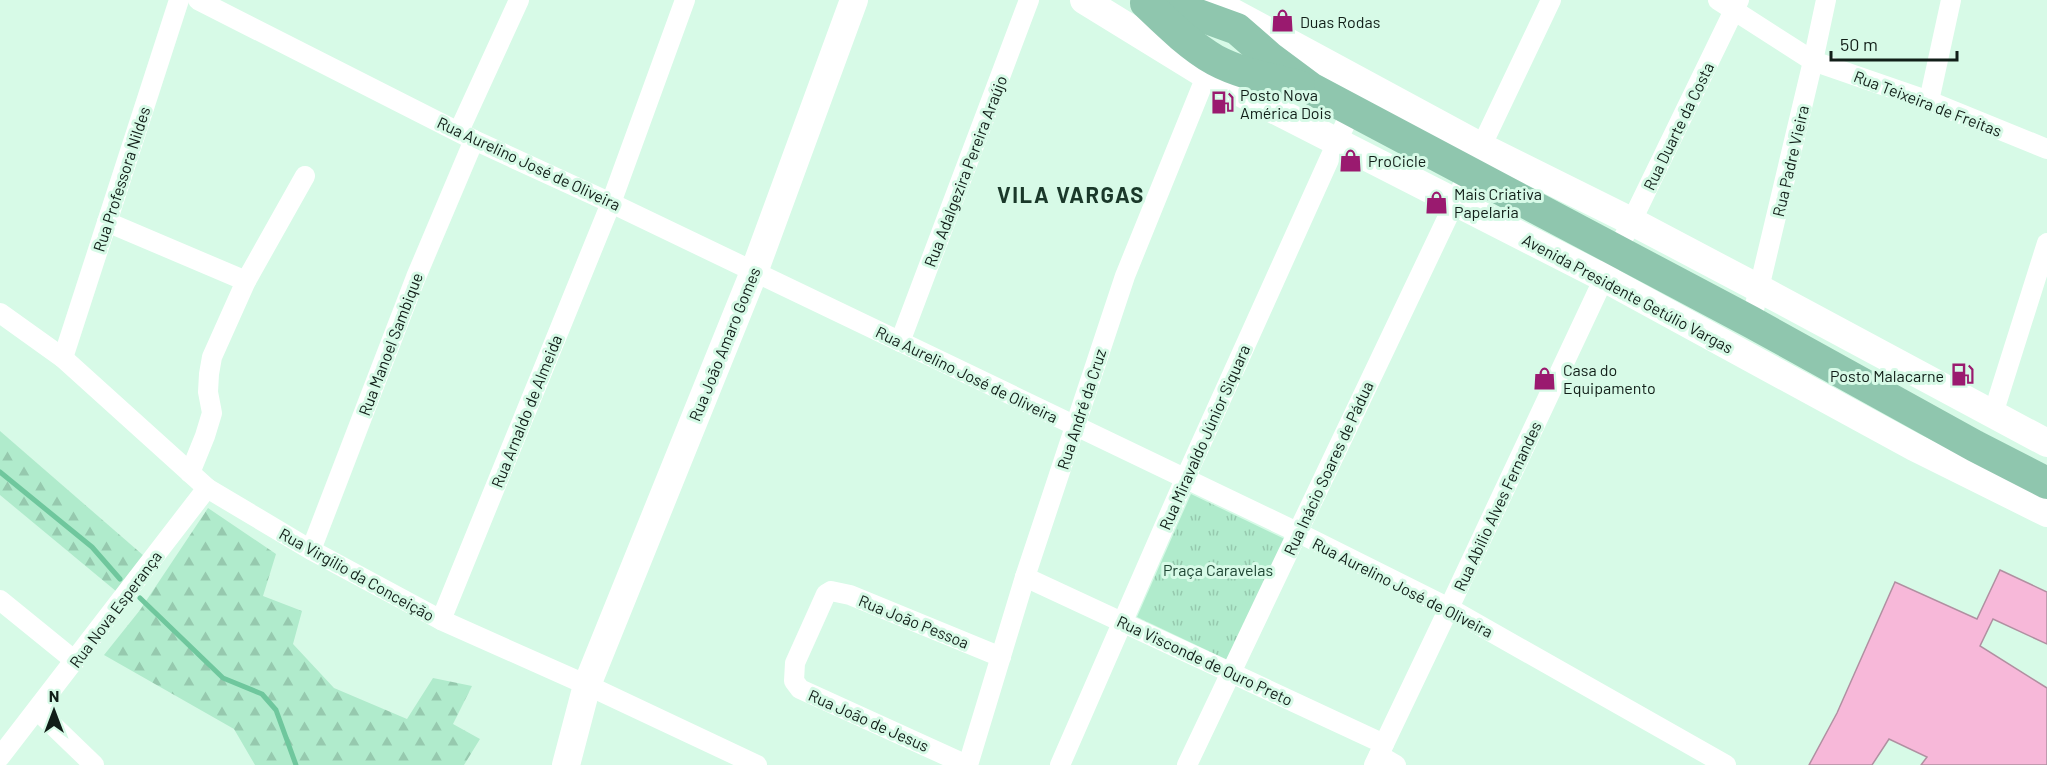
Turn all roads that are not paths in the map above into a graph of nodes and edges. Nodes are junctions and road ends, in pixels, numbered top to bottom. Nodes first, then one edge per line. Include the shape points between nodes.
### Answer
1 (179, 0) edge
2 (198, 0) edge
3 (519, 0) edge
4 (685, 0) edge
5 (854, 0) edge
6 (1029, 0) edge
7 (1084, 0) edge
8 (1144, 0) edge
9 (1157, 0) edge
10 (1551, 0) edge
11 (1718, 0) edge
12 (1826, 0) edge
13 (1951, 0) edge
14 (1737, 5) edge
15 (1230, 16) edge
16 (1813, 61) junction
17 (1211, 62) junction
18 (1312, 89) junction
19 (1929, 101) junction
20 (1351, 111) junction
21 (467, 135) junction
22 (1337, 140) junction
23 (2047, 149) edge
24 (1476, 160) junction
25 (305, 176) dead end
26 (1455, 202) junction
27 (611, 203) junction
28 (1631, 221) junction
29 (107, 222) junction
30 (2047, 243) edge
31 (1610, 265) junction
32 (754, 272) junction
33 (246, 281) junction
34 (1761, 289) junction
35 (0, 313) edge
36 (1751, 322) junction
37 (900, 342) junction
38 (63, 358) junction
39 (1994, 414) junction
40 (1938, 424) junction
41 (1075, 426) junction
42 (2047, 443) edge
43 (1924, 452) junction
44 (190, 473) junction
45 (1185, 479) junction
46 (2047, 483) edge
47 (207, 488) junction
48 (2047, 513) edge
49 (1297, 532) junction
50 (311, 550) junction
51 (1025, 577) junction
52 (826, 594) joint
53 (0, 600) edge
54 (1449, 608) junction
55 (441, 620) junction
56 (1124, 622) junction
57 (1001, 657) junction
58 (75, 661) junction
59 (1232, 672) junction
60 (587, 685) junction
61 (37, 711) junction
62 (1379, 754) edge
63 (0, 757) edge
64 (94, 765) edge
65 (566, 765) edge
66 (757, 765) edge
67 (967, 765) edge
68 (1060, 765) edge
69 (1187, 765) edge
70 (1396, 765) edge
71 (1726, 765) edge

1 - 29 street, Rua Professora Nildes
2 - 21 street, Rua Aurelino José de Oliveira
3 - 21 street, Rua Manoel Sambique
4 - 27 street, Rua Arnaldo de Almeida
5 - 32 street, Rua João Amaro Gomes
6 - 37 street, Rua Adalgezira Pereira Araújo
7 - 17 street, Avenida Presidente Getúlio Vargas
8 - 17 main road, Avenida Presidente Getúlio Vargas
9 - 15 main road, Avenida Presidente Getúlio Vargas
10 - 24 street, Rua Inácio Soares de Pádua
11 - 14 street, Rua Teixeira de Freitas
12 - 16 street, Rua Padre Vieira
13 - 19 street
14 - 16 street, Rua Teixeira de Freitas
14 - 28 street, Rua Duarte da Costa
15 - 17 main road via 1197,26
15 - 17 main road via 1245,54
15 - 18 main road, Avenida Presidente Getúlio Vargas via 1269,57
15 - 24 street, Avenida Presidente Getúlio Vargas
16 - 19 street, Rua Teixeira de Freitas
16 - 34 street, Rua Padre Vieira
17 - 18 main road, Avenida Presidente Getúlio Vargas
17 - 22 street, Avenida Presidente Getúlio Vargas
17 - 41 street, Rua André da Cruz via 1125,276
18 - 20 main road, Avenida Presidente Getúlio Vargas
19 - 23 street, Rua Teixeira de Freitas
20 - 22 street, Rua Miravaldo Júnior Siquara
20 - 24 main road, Avenida Presidente Getúlio Vargas
21 - 27 street, Rua Aurelino José de Oliveira
21 - 50 street, Rua Manoel Sambique
22 - 26 street, Avenida Presidente Getúlio Vargas
22 - 45 street, Rua Miravaldo Júnior Siquara
24 - 26 street, Rua Inácio Soares de Pádua
24 - 28 street, Avenida Presidente Getúlio Vargas
24 - 31 main road, Avenida Presidente Getúlio Vargas
25 - 33 street
26 - 31 street, Avenida Presidente Getúlio Vargas
26 - 49 street, Rua Inácio Soares de Pádua
27 - 32 street, Rua Aurelino José de Oliveira
27 - 55 street, Rua Arnaldo de Almeida
28 - 31 street, Rua Duarte da Costa
28 - 34 street, Avenida Presidente Getúlio Vargas
29 - 33 street
29 - 38 street, Rua Professora Nildes
30 - 39 street
31 - 36 main road, Avenida Presidente Getúlio Vargas
31 - 43 street, Avenida Presidente Getúlio Vargas
31 - 54 street, Rua Abilio Alves Fernandes
32 - 37 street, Rua Aurelino José de Oliveira
32 - 60 street, Rua João Amaro Gomes
33 - 44 street via 212,357 208,383 212,413
34 - 36 street, Rua Padre Vieira
34 - 39 street, Avenida Presidente Getúlio Vargas
35 - 38 street, Rua Virgilio da Conceição
36 - 40 main road, Avenida Presidente Getúlio Vargas
37 - 41 street, Rua Aurelino José de Oliveira
38 - 44 street, Rua Virgilio da Conceição
39 - 42 street, Avenida Presidente Getúlio Vargas
40 - 43 street
40 - 46 main road, Avenida Presidente Getúlio Vargas
41 - 45 street, Rua Aurelino José de Oliveira
41 - 51 street, Rua André da Cruz
43 - 48 street, Avenida Presidente Getúlio Vargas
44 - 47 street, Rua Virgilio da Conceição
45 - 49 street, Rua Aurelino José de Oliveira
45 - 56 street, Rua Miravaldo Júnior Siquara
47 - 50 street, Rua Virgilio da Conceição
47 - 58 street, Rua Nova Esperança
49 - 54 street, Rua Aurelino José de Oliveira
49 - 59 street, Rua Inácio Soares de Pádua
50 - 55 street, Rua Virgilio da Conceição
51 - 56 street, Rua Visconde de Ouro Preto
51 - 57 street, Rua André da Cruz
52 - 57 street, Rua João Pessoa via 844,592
52 - 67 street, Rua João de Jesus via 795,663 794,681 800,689
53 - 58 street
54 - 62 street, Rua Abilio Alves Fernandes
54 - 71 street, Rua Aurelino José de Oliveira
55 - 60 street, Rua Virgilio da Conceição
56 - 59 street, Rua Visconde de Ouro Preto
56 - 68 street, Rua Miravaldo Júnior Siquara
57 - 67 street, Rua André da Cruz
58 - 61 street, Rua Nova Esperança
59 - 62 street, Rua Visconde de Ouro Preto
59 - 69 street, Rua Inácio Soares de Pádua
60 - 65 street, Rua João Amaro Gomes
60 - 66 street, Rua Virgilio da Conceição
61 - 63 street, Rua Nova Esperança
61 - 64 street
62 - 70 street, Rua Visconde de Ouro Preto

